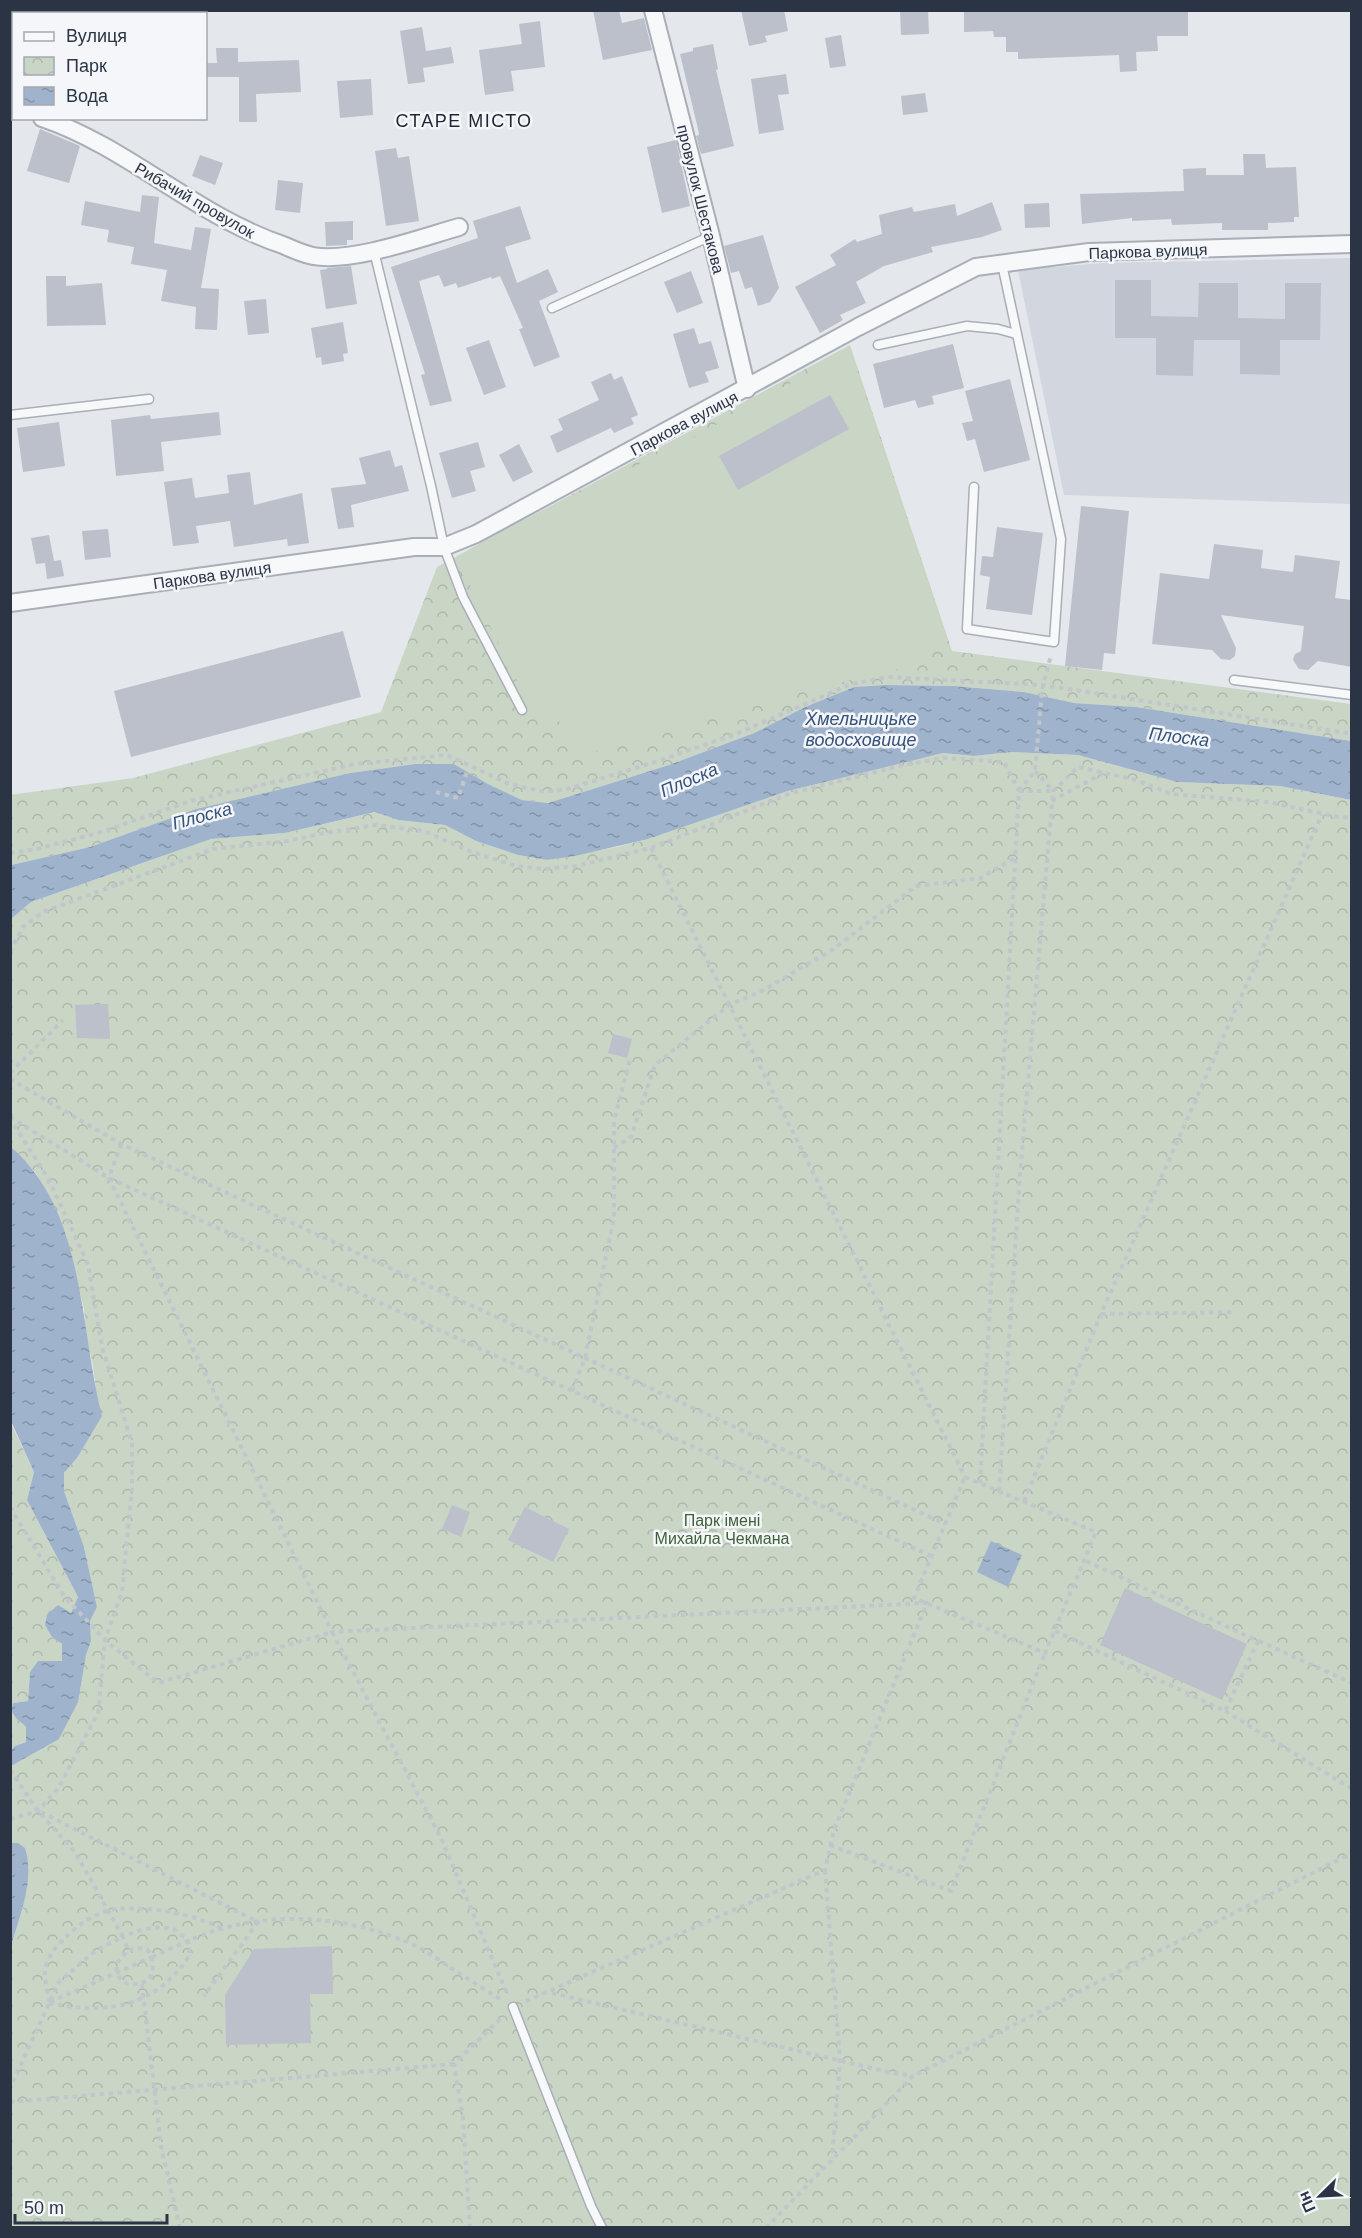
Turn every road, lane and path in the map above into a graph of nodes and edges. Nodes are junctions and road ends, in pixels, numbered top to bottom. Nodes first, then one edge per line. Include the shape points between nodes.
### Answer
1 (188, 10) edge
2 (653, 10) edge
3 (162, 12) edge
4 (48, 120) edge
5 (459, 227) dead end
6 (711, 236) junction
7 (1352, 244) edge
8 (374, 251) junction
9 (1002, 264) junction
10 (552, 308) dead end
11 (1016, 334) junction
12 (878, 345) dead end
13 (747, 389) junction
14 (149, 399) dead end
15 (10, 415) edge
16 (974, 487) dead end
17 (444, 548) junction
18 (10, 603) edge
19 (1054, 642) junction
20 (1234, 680) dead end
21 (1042, 688) junction
22 (1352, 695) edge
23 (522, 710) dead end
24 (1352, 734) edge
25 (1035, 771) junction
26 (467, 772) dead end
27 (1104, 773) junction
28 (1019, 791) junction
29 (1053, 791) junction
30 (436, 792) dead end
31 (1052, 801) junction
32 (1322, 814) junction
33 (1352, 818) edge
34 (651, 848) junction
35 (10, 854) edge
36 (1015, 858) junction
37 (10, 952) edge
38 (729, 1005) junction
39 (63, 1020) dead end
40 (630, 1059) dead end
41 (10, 1074) edge
42 (10, 1078) edge
43 (10, 1117) edge
44 (12, 1122) edge
45 (121, 1144) junction
46 (614, 1148) junction
47 (109, 1178) junction
48 (1236, 1312) dead end
49 (1101, 1314) junction
50 (585, 1358) junction
51 (572, 1391) junction
52 (965, 1476) junction
53 (980, 1483) junction
54 (999, 1491) junction
55 (1024, 1502) junction
56 (10, 1507) edge
57 (945, 1524) junction
58 (931, 1556) junction
59 (1084, 1560) junction
60 (927, 1603) junction
61 (1054, 1631) junction
62 (332, 1632) junction
63 (105, 1640) junction
64 (1259, 1641) dead end
65 (1045, 1653) junction
66 (1352, 1683) edge
67 (1225, 1711) junction
68 (12, 1772) edge
69 (1352, 1789) edge
70 (38, 1811) junction
71 (10, 1819) edge
72 (830, 1845) junction
73 (1352, 1853) edge
74 (825, 1870) junction
75 (109, 1910) junction
76 (258, 1922) junction
77 (222, 1929) junction
78 (123, 1937) junction
79 (188, 1941) junction
80 (128, 1950) junction
81 (152, 1957) junction
82 (116, 1973) junction
83 (142, 1984) junction
84 (550, 1992) junction
85 (204, 1996) dead end
86 (143, 1999) junction
87 (49, 2002) junction
88 (513, 2007) junction
89 (840, 2061) junction
90 (454, 2064) junction
91 (914, 2076) junction
92 (10, 2088) edge
93 (155, 2090) junction
94 (10, 2102) edge
95 (832, 2158) junction
96 (180, 2228) edge
97 (470, 2228) edge
98 (602, 2228) edge
99 (766, 2228) edge

1 - 3 street
2 - 6 street, провулок Шестакова
4 - 8 street, Рибачий провулок via 72,128 204,209 258,237 313,256
5 - 8 street, Рибачий провулок
6 - 10 lane
6 - 13 street, провулок Шестакова
7 - 9 street, Паркова вулиця via 1089,252
8 - 17 lane
9 - 11 lane
9 - 13 street, Паркова вулиця via 976,267 947,281
11 - 12 lane via 967,326
11 - 19 lane via 1061,539
13 - 17 street, Паркова вулиця
14 - 15 lane
16 - 19 lane via 967,629
17 - 18 street, Паркова вулиця via 414,547
17 - 23 lane via 463,597
19 - 21 path
20 - 22 lane
21 - 24 path
21 - 25 path
21 - 35 path via 888,677 851,684 736,734 568,789 545,792 509,784 447,755 355,764 194,800 98,833
25 - 28 path
25 - 29 path
26 - 30 path via 458,798
27 - 29 path via 1078,767
27 - 31 path
27 - 32 path via 1171,794 1268,802
28 - 29 path
28 - 34 path via 1004,762 944,758 790,794
28 - 36 path
29 - 31 path
31 - 54 path via 1020,1175
32 - 33 path
32 - 49 path
34 - 37 path via 576,866 544,869 505,863 424,831 376,825 288,841 213,849 43,912 23,927
34 - 38 path
36 - 38 path via 981,878 916,886 832,950 760,992
36 - 53 path
38 - 46 path via 655,1065 631,1137
38 - 52 path
39 - 41 path
40 - 46 path via 614,1121
42 - 45 path
43 - 47 path
44 - 63 path via 48,1178 88,1264 102,1347 132,1443 132,1488 122,1592
45 - 47 path
45 - 50 path
46 - 50 path via 614,1217
47 - 51 path
47 - 62 path
48 - 49 path
49 - 55 path
50 - 51 path
50 - 57 path
51 - 58 path
52 - 53 path
52 - 57 path
53 - 54 path
54 - 55 path
55 - 59 path via 1096,1532
56 - 63 path via 63,1596
57 - 58 path
58 - 60 path via 914,1598
59 - 61 path
59 - 67 path via 1258,1641
60 - 62 path
60 - 65 path
60 - 72 path
61 - 65 path
61 - 67 path
62 - 63 path via 158,1683
62 - 88 path via 441,1838
63 - 70 path via 98,1713 59,1787
64 - 66 path
65 - 72 path via 951,1891
67 - 69 path
68 - 70 path
70 - 71 path
70 - 75 path via 75,1852
70 - 76 path
72 - 74 path
73 - 91 path
74 - 84 path
74 - 89 path
75 - 77 path via 176,1913
75 - 78 path
75 - 87 path via 79,1924 56,1946 45,1969
76 - 77 path
76 - 85 path
76 - 88 path via 338,1921 380,1932 414,1945
77 - 79 path
78 - 79 path via 155,1928 174,1929
78 - 80 path
78 - 87 path via 84,1959 59,1982
79 - 81 path
79 - 86 path via 190,1955 178,1973
80 - 81 path via 147,1949
80 - 82 path via 116,1964
81 - 82 path, bridge
81 - 83 path via 154,1969 150,1979
82 - 83 path via 123,1983
82 - 87 path
83 - 86 path
84 - 88 path
84 - 89 path
86 - 87 path via 98,2009
86 - 93 path
87 - 92 path
88 - 90 path
88 - 98 lane
89 - 91 path
89 - 95 path
90 - 93 path
90 - 97 path via 463,2118
91 - 95 path
93 - 94 path
93 - 96 path via 161,2146
95 - 99 path

